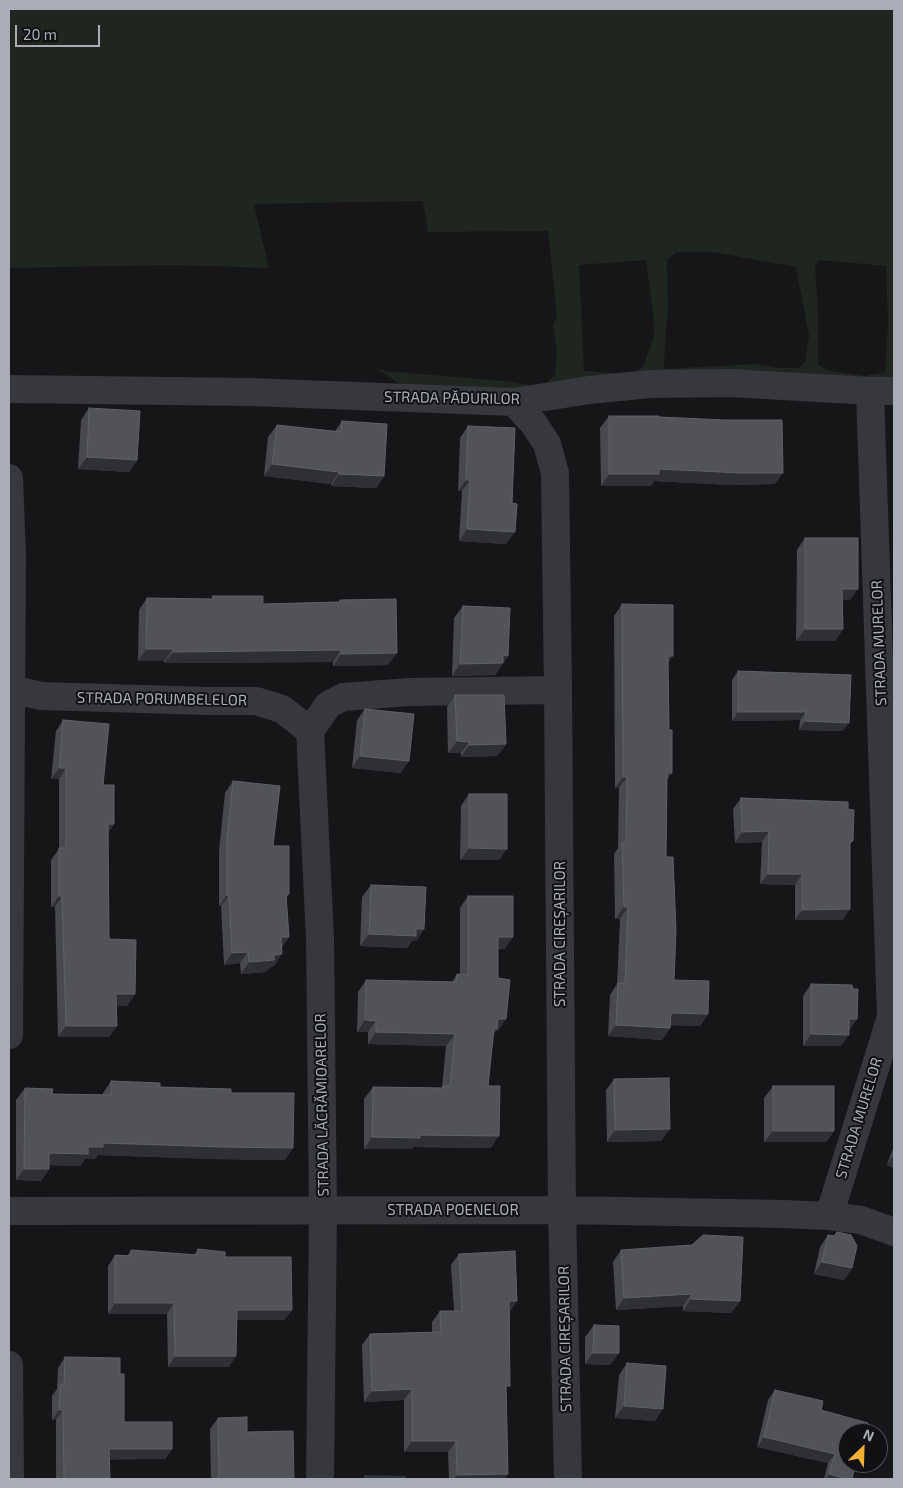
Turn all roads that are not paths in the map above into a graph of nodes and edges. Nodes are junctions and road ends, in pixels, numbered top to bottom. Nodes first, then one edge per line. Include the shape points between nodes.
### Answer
1 (9, 389) edge
2 (882, 391) edge
3 (514, 402) junction
4 (9, 478) edge
5 (11, 689) junction
6 (558, 690) junction
7 (310, 731) junction
8 (892, 1013) edge
9 (9, 1035) edge
10 (9, 1210) edge
11 (562, 1210) junction
12 (323, 1211) junction
13 (829, 1216) junction
14 (894, 1232) edge
15 (9, 1365) edge
16 (10, 1479) edge
17 (320, 1479) edge
18 (568, 1479) edge

1 - 3 street, STRADA PĂDURILOR via 250,392
2 - 3 street, STRADA PĂDURILOR via 731,383 650,384
2 - 8 street, STRADA MURELOR
3 - 6 street, STRADA CIREȘARILOR via 547,444 555,473
4 - 5 street
5 - 7 street, STRADA PORUMBELELOR via 41,696 256,701 282,709
5 - 9 street
6 - 7 street via 409,692 343,697 328,705
6 - 11 street, STRADA CIREȘARILOR
7 - 12 street, STRADA LĂCRĂMIOARELOR via 320,938
8 - 13 street, STRADA MURELOR
10 - 12 street, STRADA POENELOR
11 - 12 street, STRADA POENELOR
11 - 13 street, STRADA POENELOR
11 - 18 street, STRADA CIREȘARILOR
12 - 17 street, STRADA LĂCRĂMIOARELOR
13 - 14 street, STRADA POENELOR via 862,1220
15 - 16 street

